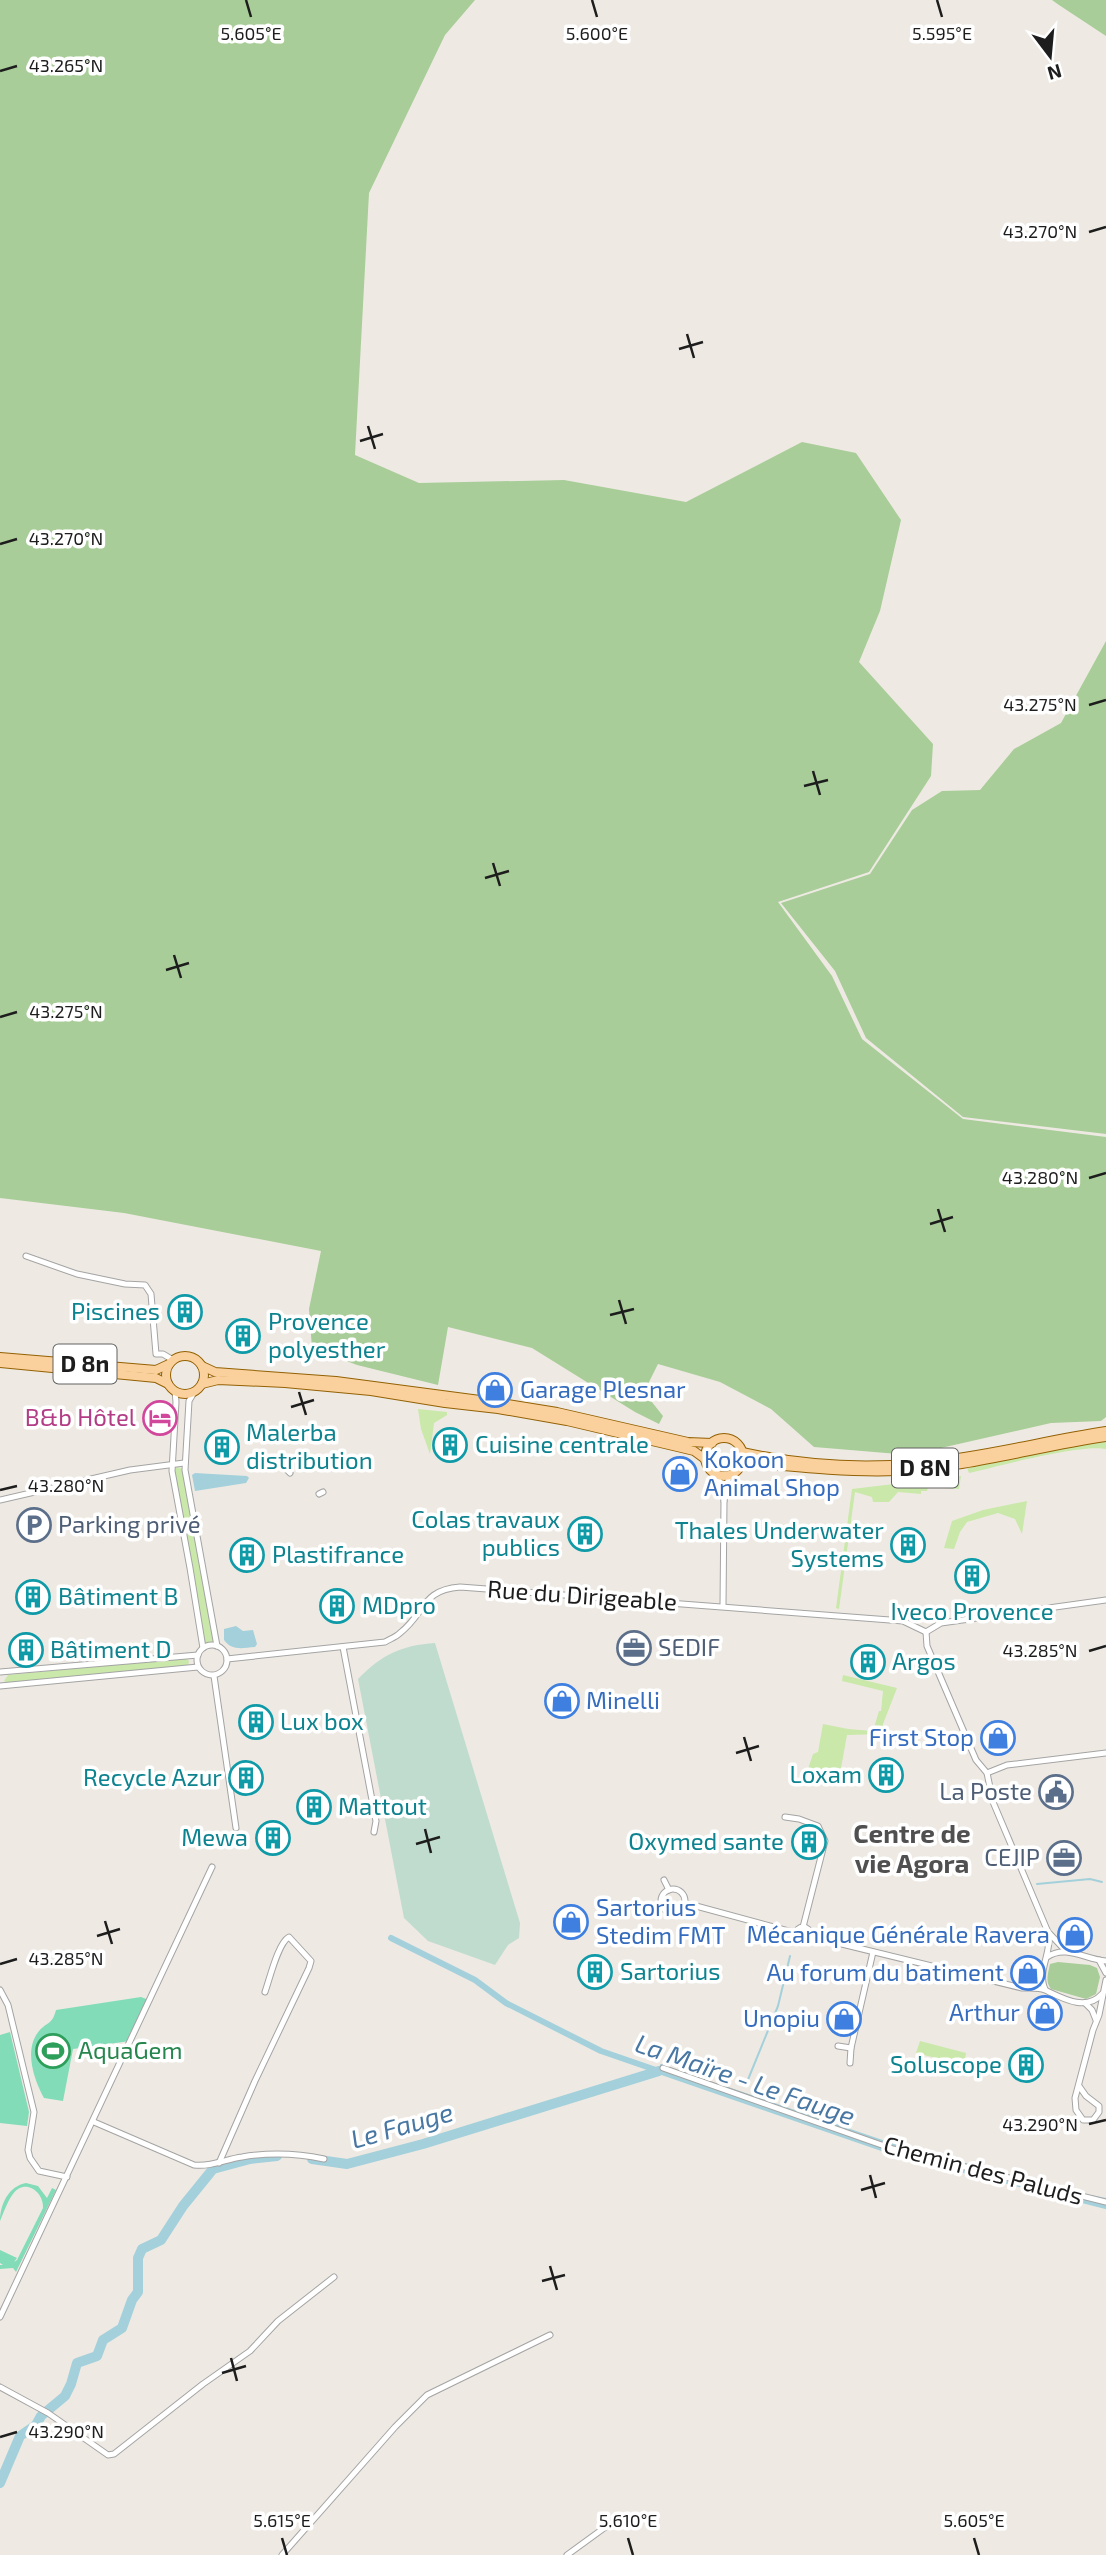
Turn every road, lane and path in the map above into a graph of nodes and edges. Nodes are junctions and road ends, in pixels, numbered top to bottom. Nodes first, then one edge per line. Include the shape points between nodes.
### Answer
1 (26, 1256) dead end
2 (0, 1357) edge
3 (171, 1362) junction
4 (0, 1363) edge
5 (202, 1366) junction
6 (168, 1384) junction
7 (202, 1384) junction
8 (175, 1391) junction
9 (195, 1391) junction
10 (1106, 1431) edge
11 (1106, 1437) edge
12 (712, 1443) junction
13 (742, 1457) junction
14 (705, 1459) junction
15 (184, 1463) junction
16 (171, 1464) junction
17 (716, 1474) junction
18 (729, 1476) junction
19 (0, 1500) edge
20 (724, 1500) junction
21 (1106, 1600) edge
22 (723, 1606) junction
23 (926, 1632) junction
24 (217, 1646) junction
25 (343, 1647) junction
26 (203, 1648) junction
27 (198, 1655) junction
28 (227, 1659) junction
29 (198, 1667) junction
30 (0, 1672) edge
31 (214, 1676) junction
32 (0, 1686) edge
33 (1106, 1753) edge
34 (987, 1773) junction
35 (785, 1817) dead end
36 (236, 1828) dead end
37 (374, 1832) dead end
38 (212, 1867) dead end
39 (664, 1880) dead end
40 (669, 1890) junction
41 (685, 1903) junction
42 (803, 1927) junction
43 (1048, 1932) junction
44 (796, 1933) junction
45 (810, 1936) junction
46 (1066, 1951) junction
47 (873, 1952) junction
48 (1047, 1957) junction
49 (1102, 1961) edge
50 (1106, 1973) edge
51 (1041, 1980) junction
52 (1106, 1980) edge
53 (1029, 1988) junction
54 (1045, 1989) junction
55 (0, 1990) edge
56 (265, 1992) dead end
57 (1102, 1994) junction
58 (1085, 2003) junction
59 (1096, 2020) junction
60 (838, 2046) dead end
61 (851, 2048) junction
62 (850, 2063) dead end
63 (663, 2068) dead end
64 (1079, 2086) junction
65 (94, 2122) junction
66 (324, 2159) dead end
67 (219, 2163) junction
68 (67, 2177) junction
69 (1106, 2202) edge
70 (334, 2277) dead end
71 (0, 2317) edge
72 (550, 2335) dead end
73 (0, 2388) edge
74 (611, 2523) dead end
75 (282, 2555) edge
76 (567, 2555) edge

1 - 3 street via 77,1274 145,1285 151,1294 156,1354
2 - 3 main road, D 8n via 156,1370
3 - 5 main road via 188,1356
3 - 6 main road
4 - 6 main road, D 8N via 156,1378
5 - 7 main road
5 - 12 main road via 215,1372 368,1384 530,1408 688,1442
6 - 8 main road
7 - 9 main road
7 - 14 main road via 218,1380 362,1390 567,1421 694,1451
8 - 9 main road
8 - 16 street
9 - 15 street via 189,1401
10 - 13 main road, D 8N via 928,1462 877,1465
11 - 13 main road, D 8N via 901,1471 838,1472
12 - 13 main road via 732,1440
12 - 14 main road
13 - 18 main road via 737,1471
14 - 17 main road
15 - 16 street
15 - 24 street
16 - 19 street
16 - 26 street
17 - 18 main road
17 - 20 street
18 - 20 street
20 - 22 street
21 - 23 street via 941,1623
22 - 23 street, Rue du Dirigeable via 903,1621
22 - 25 street, Rue du Dirigeable via 460,1587 441,1590 426,1600 400,1633 385,1642
23 - 34 street via 927,1646 972,1752
24 - 26 street
24 - 28 street
25 - 28 street
25 - 37 street via 376,1821
26 - 27 street
27 - 29 street
27 - 30 street
28 - 31 street via 224,1670
29 - 31 street
29 - 32 street
31 - 36 street
33 - 34 street via 1007,1765
34 - 43 street via 993,1803
35 - 42 street via 818,1826 825,1841
38 - 65 street
39 - 40 street
40 - 41 street via 681,1892
40 - 41 street via 661,1898 665,1910 676,1913
41 - 44 street
42 - 44 street
42 - 45 street
43 - 46 street
43 - 48 street
44 - 45 street via 802,1940
45 - 47 street
46 - 48 street
46 - 49 street
47 - 53 street
47 - 61 street
48 - 51 street
49 - 50 street
51 - 53 street
51 - 54 street
52 - 57 street
53 - 54 street
54 - 58 street
55 - 68 street via 8,2005 34,2112 30,2158 39,2171
56 - 67 street via 281,1943 289,1937 311,1961 309,1968
57 - 58 street
57 - 59 street
58 - 59 street
59 - 64 street
60 - 61 street
61 - 62 street
63 - 69 street, Chemin des Paluds via 893,2149
64 - 64 street via 1075,2101 1079,2116 1093,2120 1099,2106
65 - 67 street via 194,2165
65 - 68 street
66 - 67 street via 288,2152
68 - 71 street
70 - 73 street via 278,2321 250,2351 114,2454 108,2455 46,2412
72 - 75 street via 427,2395
74 - 76 street

